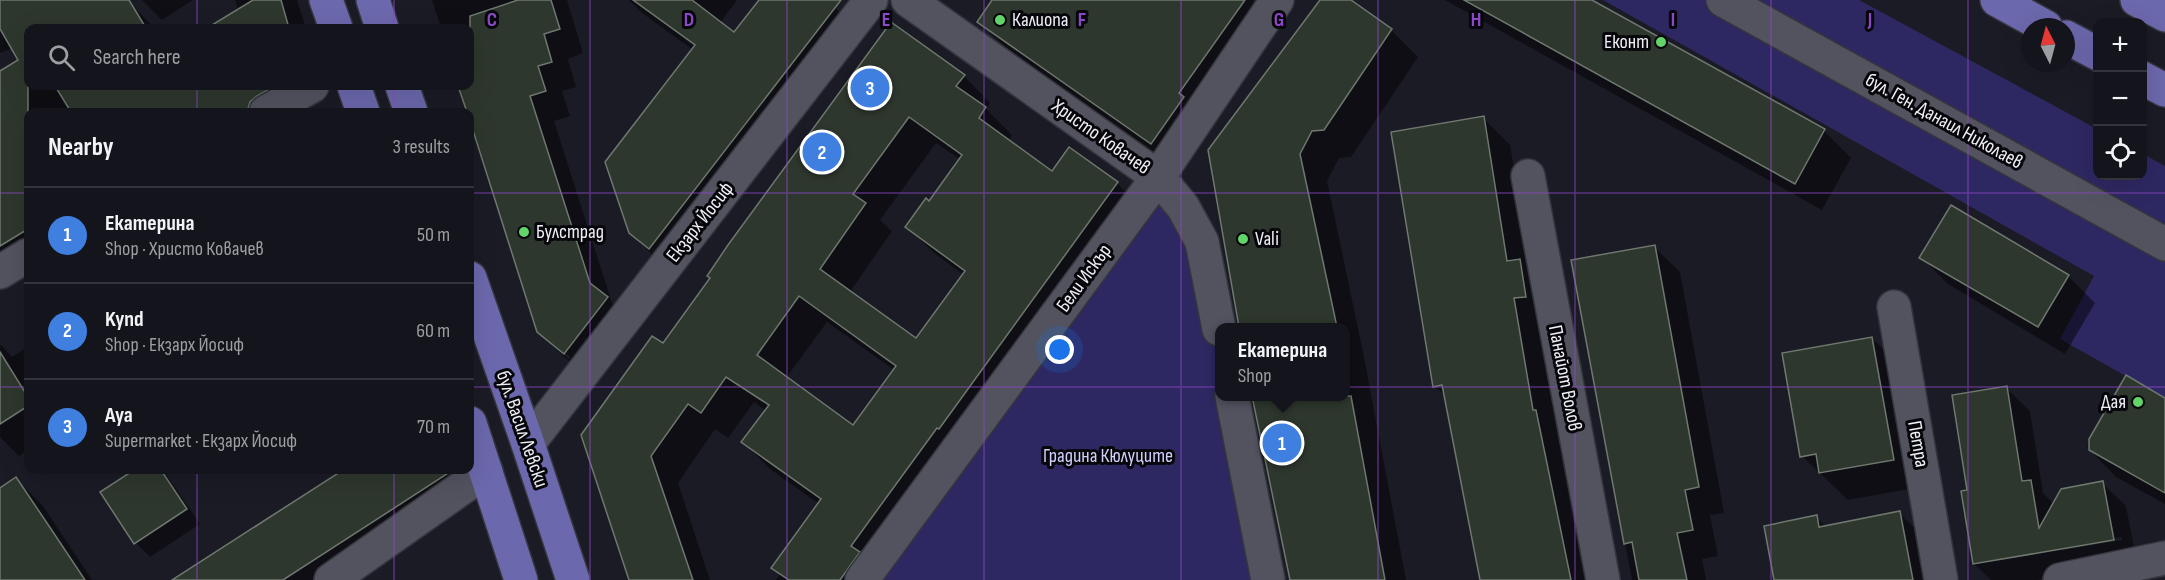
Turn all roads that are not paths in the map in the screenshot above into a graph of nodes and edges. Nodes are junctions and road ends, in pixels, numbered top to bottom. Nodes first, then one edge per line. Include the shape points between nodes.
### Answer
1 (326, 0) edge
2 (373, 0) edge
3 (871, 0) edge
4 (908, 0) edge
5 (1278, 0) edge
6 (1723, 0) edge
7 (1997, 0) edge
8 (2137, 0) edge
9 (2165, 15) edge
10 (2030, 18) edge
11 (335, 24) edge
12 (381, 24) edge
13 (2075, 43) edge
14 (2093, 52) edge
15 (2147, 81) edge
16 (305, 90) edge
17 (355, 90) edge
18 (403, 90) edge
19 (2165, 90) edge
20 (274, 108) edge
21 (362, 108) edge
22 (410, 108) edge
23 (1528, 176) dead end
24 (1158, 177) junction
25 (2165, 244) edge
26 (24, 257) edge
27 (0, 272) edge
28 (474, 289) edge
29 (1894, 307) dead end
30 (1218, 323) edge
31 (1233, 401) edge
32 (474, 435) edge
33 (528, 444) junction
34 (486, 471) junction
35 (2165, 558) edge
36 (331, 580) edge
37 (521, 580) edge
38 (573, 580) edge
39 (862, 580) edge
40 (1268, 580) edge
41 (1603, 580) edge
42 (1941, 580) edge
43 (2060, 580) edge

1 - 11 main road
2 - 12 main road
3 - 33 street, Екзарх Йосиф
4 - 24 street, Христо Ковачев
5 - 24 street, Бели Искър
6 - 25 street, бул. Ген. Данаил Николаев
7 - 10 main road
8 - 9 main road
13 - 14 main road
15 - 19 main road
16 - 20 street
17 - 21 main road
18 - 22 main road
23 - 41 street, Панайот Волов
24 - 30 street, Христо Ковачев via 1184,207 1202,242
24 - 39 street, Бели Искър
26 - 27 street
28 - 33 main road, бул. Васил Левски
29 - 42 street, Петра
31 - 40 street
32 - 34 main road
33 - 38 main road, бул. Васил Левски
34 - 36 street
34 - 37 main road
35 - 43 street

